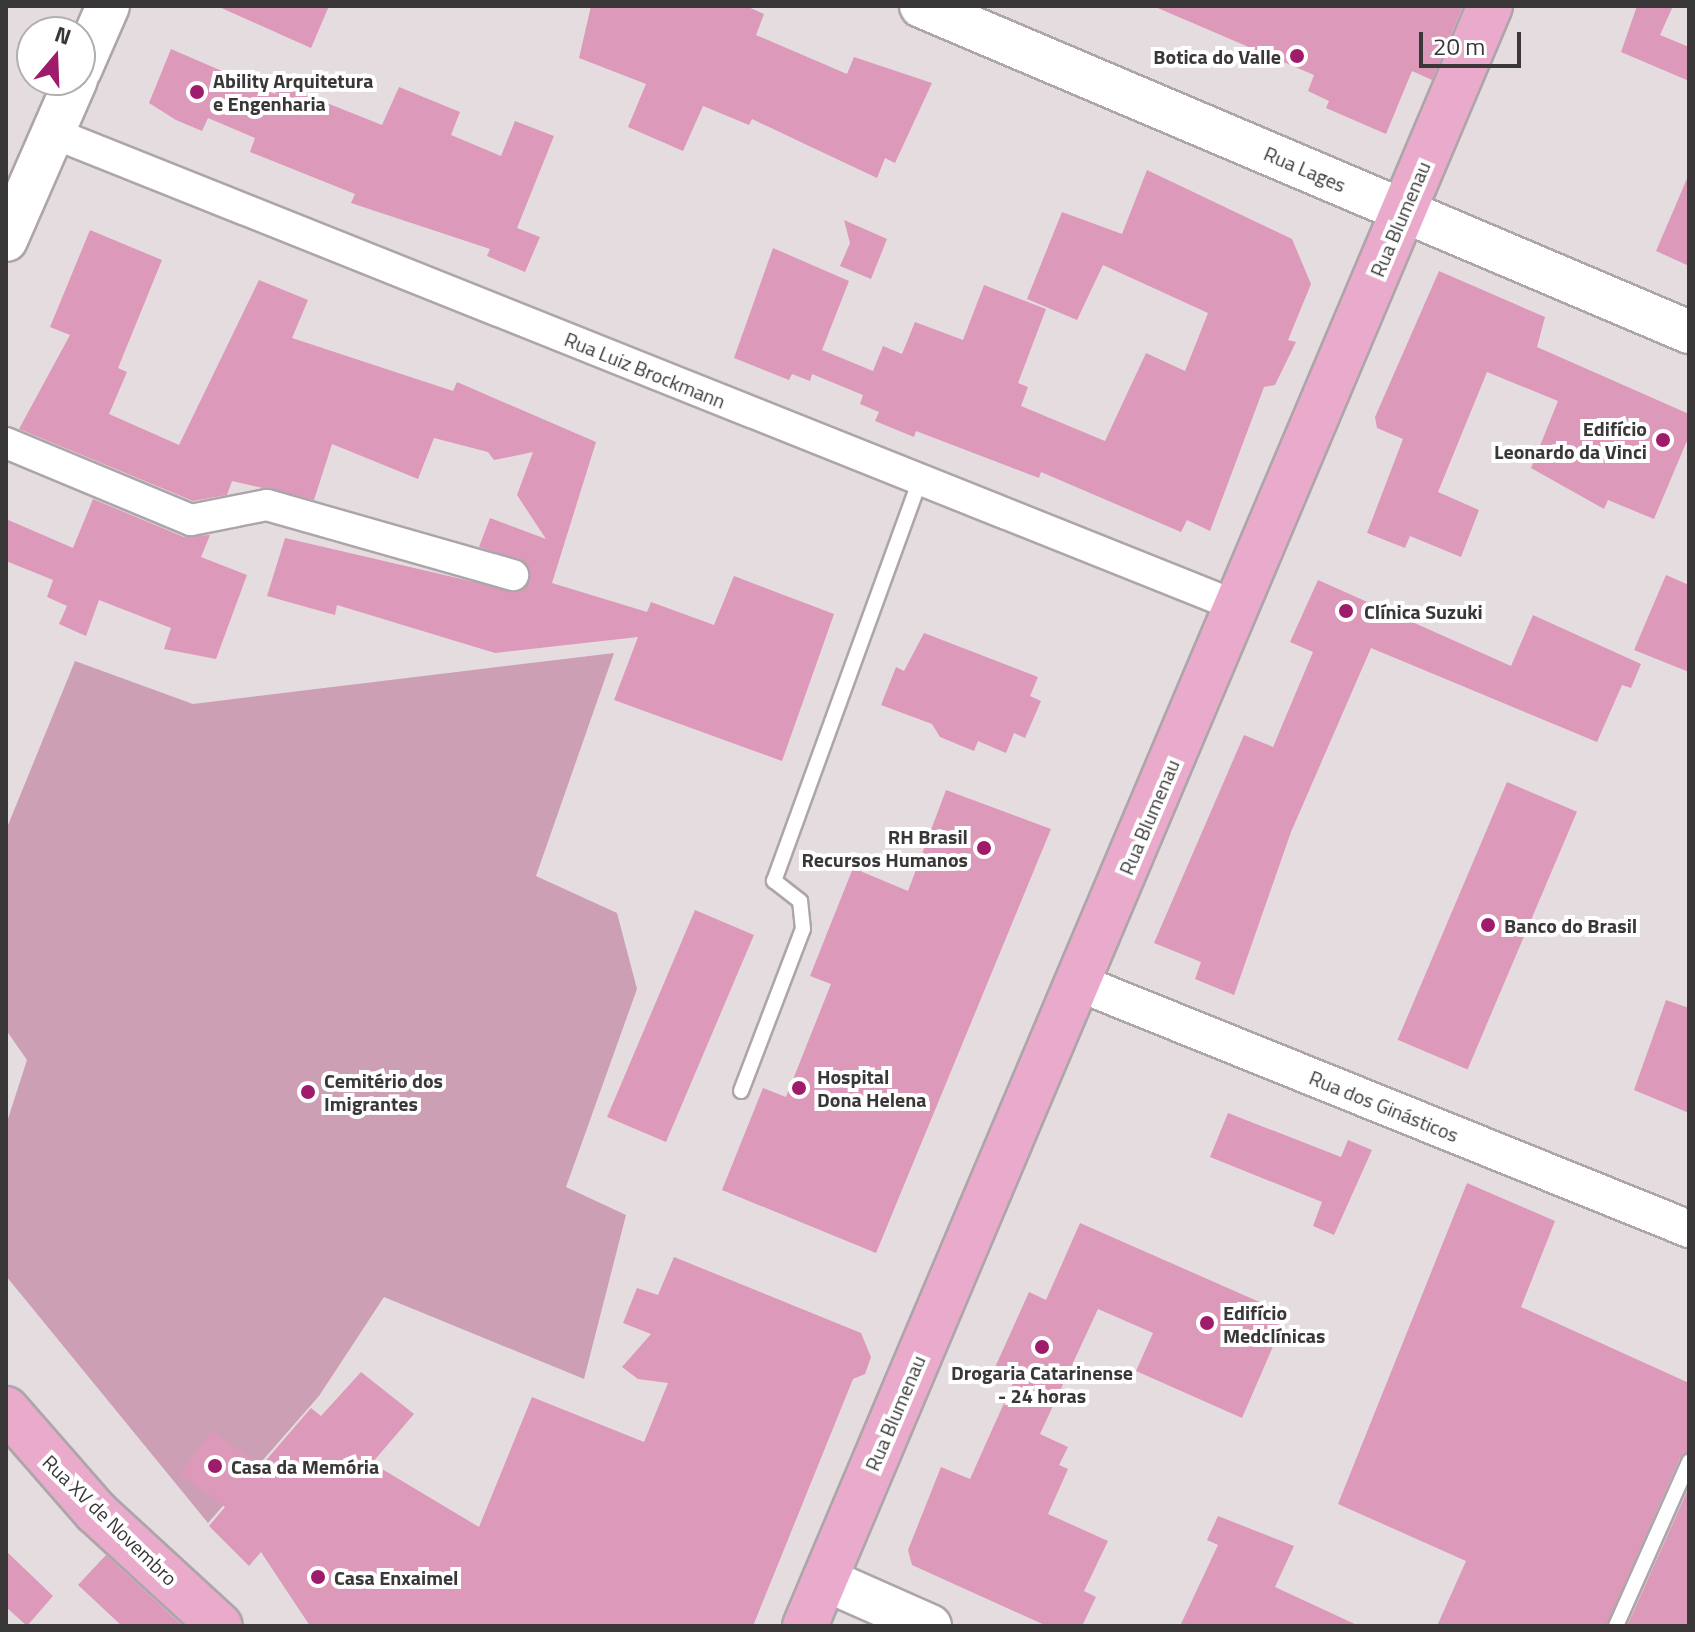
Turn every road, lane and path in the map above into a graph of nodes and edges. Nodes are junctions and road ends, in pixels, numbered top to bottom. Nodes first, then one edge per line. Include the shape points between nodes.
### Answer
1 (108, 6) edge
2 (921, 6) edge
3 (1490, 6) edge
4 (96, 33) edge
5 (69, 96) edge
6 (53, 133) junction
7 (1404, 211) junction
8 (6, 240) edge
9 (1689, 332) edge
10 (6, 443) edge
11 (920, 479) junction
12 (513, 575) dead end
13 (1237, 606) junction
14 (1079, 983) junction
15 (741, 1091) dead end
16 (1689, 1229) edge
17 (6, 1409) edge
18 (1689, 1462) edge
19 (824, 1579) junction
20 (220, 1626) edge
21 (805, 1626) edge
22 (930, 1626) edge
23 (1616, 1626) edge

1 - 4 main road
2 - 7 main road, Rua Lages
3 - 7 main road, Rua Blumenau
5 - 6 main road
6 - 8 main road
6 - 11 street, Rua Luiz Brockmann
7 - 9 main road, Rua Lages
7 - 13 main road, Rua Blumenau
10 - 12 street via 191,520 267,505
11 - 13 street, Rua Luiz Brockmann
11 - 15 lane via 774,881 800,901 805,920
13 - 14 main road, Rua Blumenau
14 - 16 street, Rua dos Ginásticos
14 - 19 main road, Rua Blumenau
17 - 20 main road, Rua XV de Novembro via 96,1512
18 - 23 lane
19 - 21 main road, Rua Blumenau
19 - 22 main road

